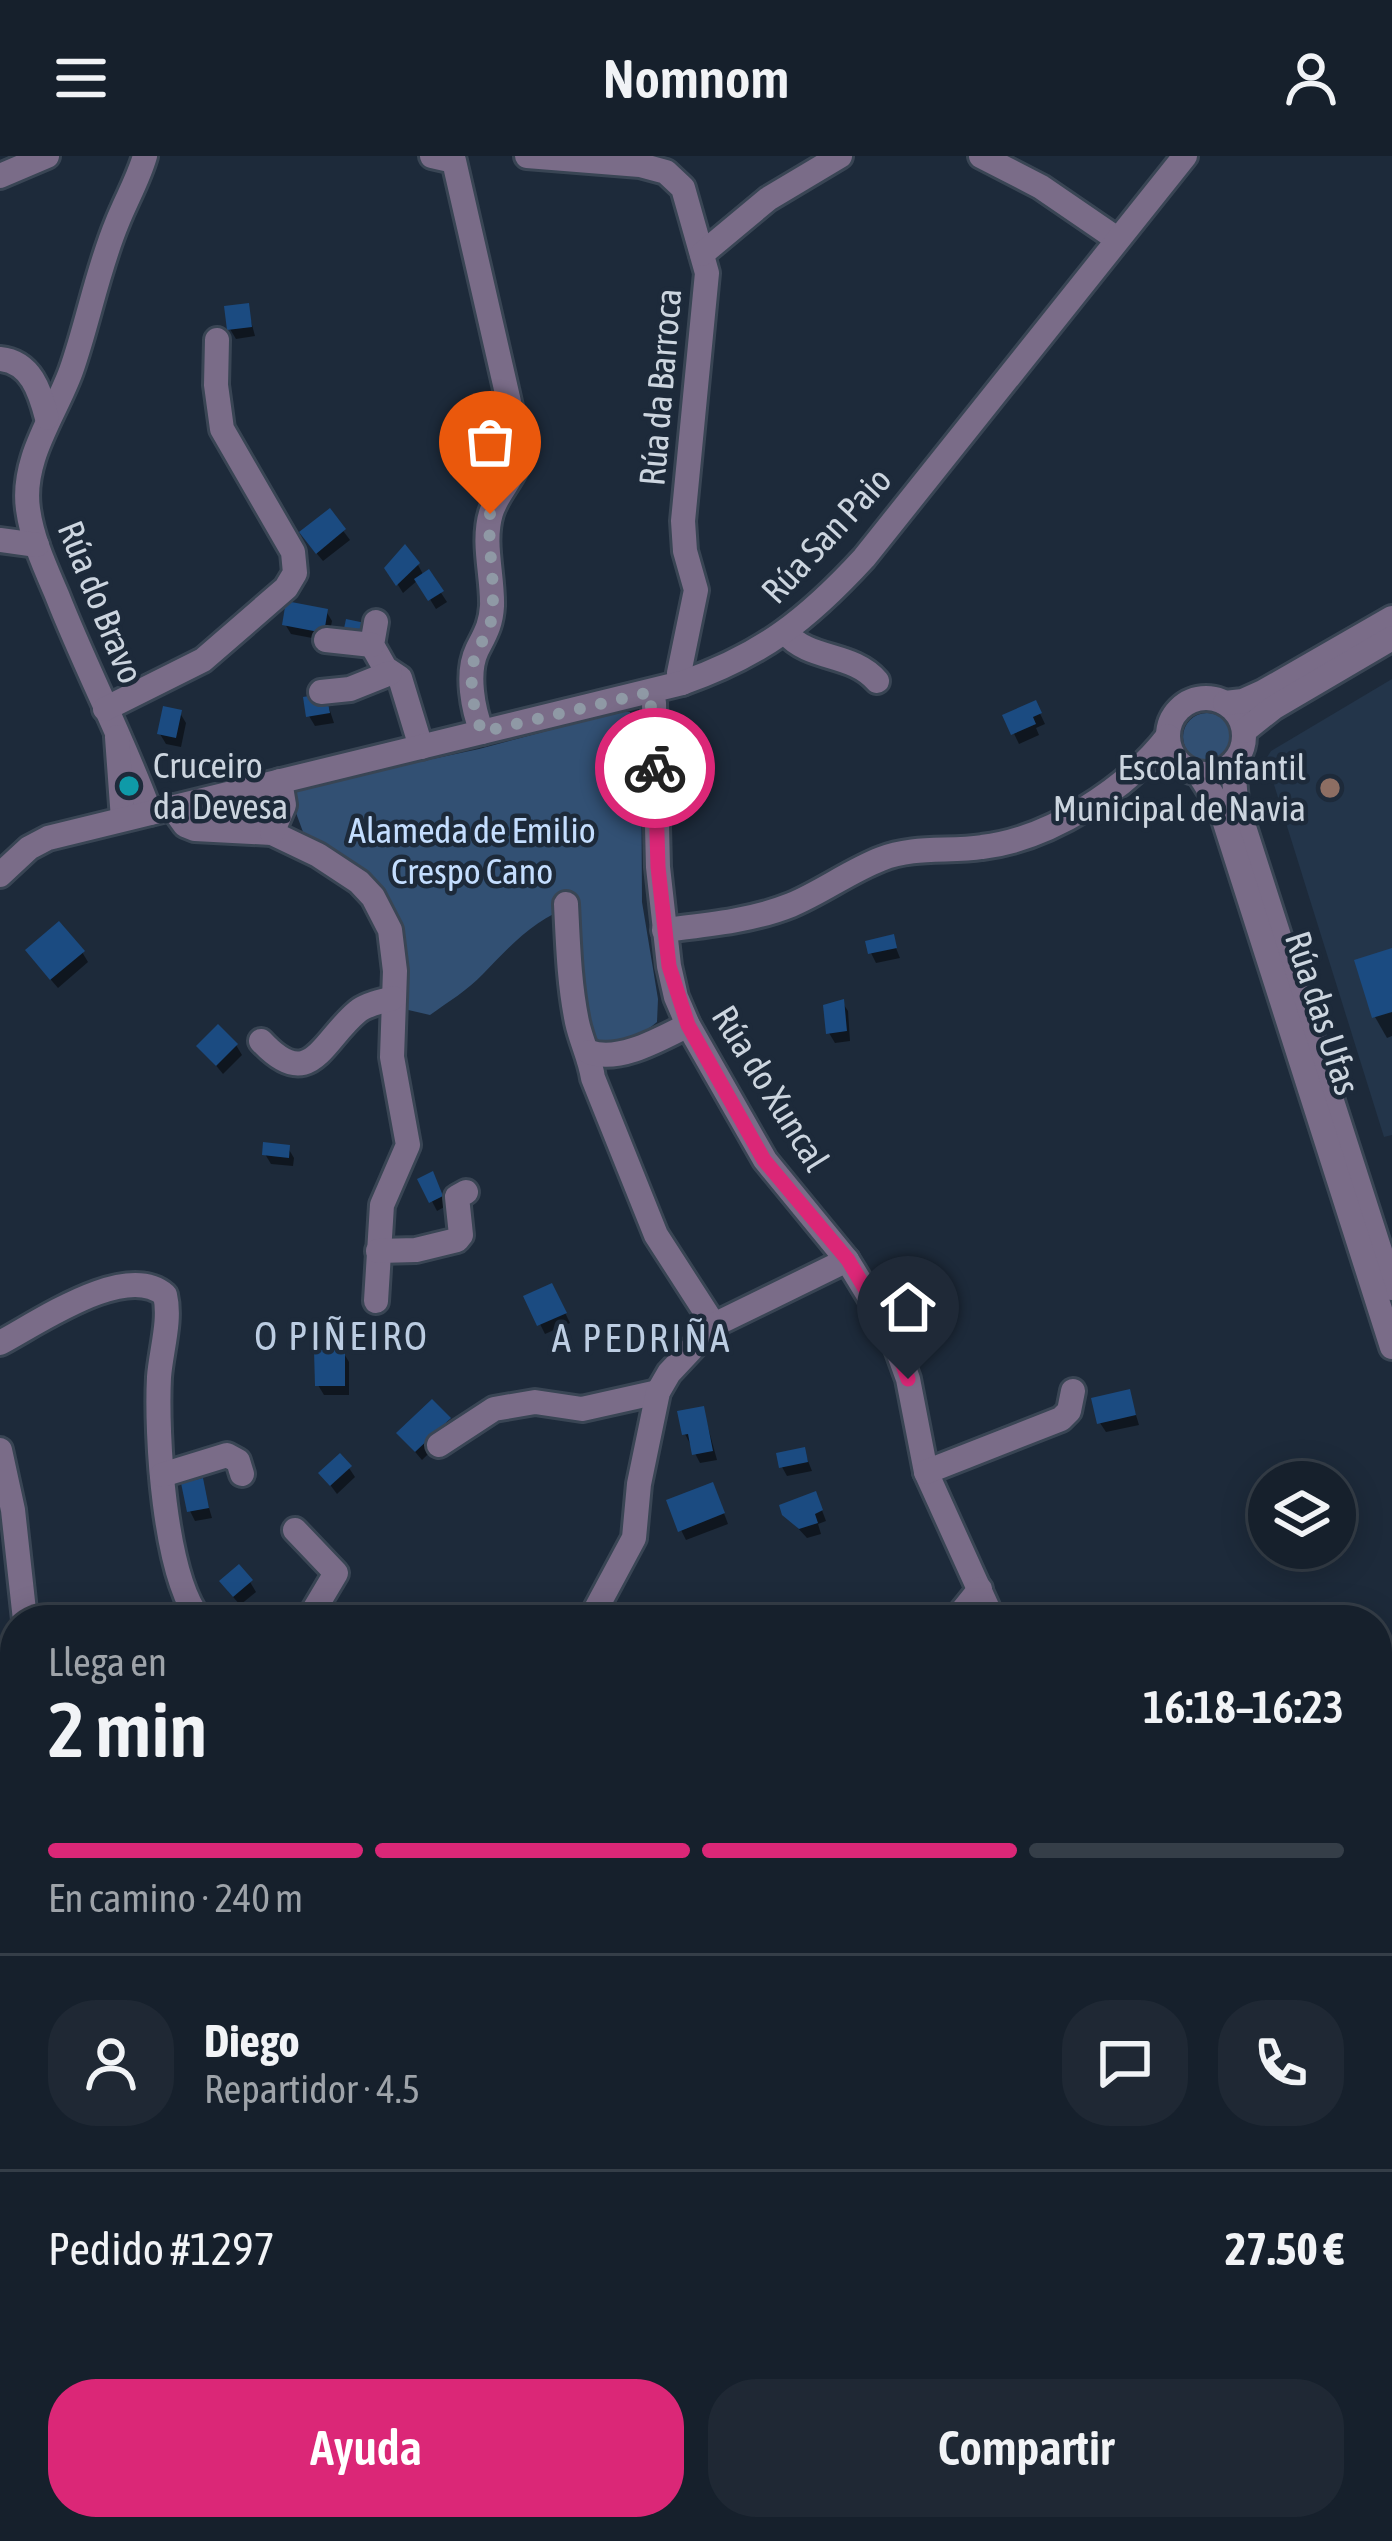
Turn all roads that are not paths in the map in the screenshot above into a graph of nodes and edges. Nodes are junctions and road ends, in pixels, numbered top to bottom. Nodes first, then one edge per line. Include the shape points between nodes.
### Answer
1 (47, 156) edge
2 (145, 156) edge
3 (432, 156) edge
4 (527, 156) edge
5 (840, 156) edge
6 (981, 156) edge
7 (1185, 156) edge
8 (0, 176) edge
9 (1117, 239) junction
10 (702, 254) junction
11 (217, 340) dead end
12 (0, 359) edge
13 (71, 370) junction
14 (29, 373) junction
15 (47, 418) junction
16 (0, 540) edge
17 (37, 545) junction
18 (1392, 618) edge
19 (786, 633) junction
20 (1392, 638) edge
21 (326, 640) dead end
22 (390, 673) junction
23 (877, 681) dead end
24 (682, 683) junction
25 (321, 692) dead end
26 (650, 692) junction
27 (1225, 703) junction
28 (105, 709) junction
29 (1244, 731) junction
30 (482, 732) junction
31 (117, 734) junction
32 (1168, 736) junction
33 (421, 747) junction
34 (1233, 764) junction
35 (1144, 768) junction
36 (1191, 770) junction
37 (280, 782) junction
38 (161, 810) junction
39 (123, 819) junction
40 (272, 833) junction
41 (2, 870) edge
42 (566, 904) dead end
43 (664, 930) junction
44 (393, 998) junction
45 (688, 1025) junction
46 (261, 1041) dead end
47 (589, 1052) junction
48 (466, 1192) dead end
49 (378, 1251) junction
50 (848, 1260) junction
51 (1392, 1288) edge
52 (376, 1301) dead end
53 (714, 1325) junction
54 (0, 1343) edge
55 (1392, 1347) edge
56 (1073, 1390) dead end
57 (658, 1392) junction
58 (439, 1445) dead end
59 (0, 1450) edge
60 (926, 1472) junction
61 (242, 1474) dead end
62 (162, 1475) junction
63 (295, 1530) dead end
64 (980, 1589) junction
65 (23, 1605) edge
66 (192, 1605) edge
67 (317, 1605) edge
68 (598, 1605) edge
69 (967, 1605) edge
70 (987, 1605) edge

1 - 8 street
2 - 13 street, Rúa do Bravo
3 - 30 street via 454,161 520,460 490,514 491,622 472,672
4 - 10 street, Rúa da Barroca via 666,172 683,188
5 - 10 street via 768,199
6 - 9 street
7 - 9 street, Rúa San Paio
9 - 19 street, Rúa San Paio via 864,558
10 - 24 street, Rúa da Barroca via 682,521 696,590
11 - 28 street via 222,429 293,552 295,572 203,660
12 - 14 street
13 - 14 street
13 - 15 street, Rúa do Bravo
14 - 15 street
15 - 17 street, Rúa do Bravo via 27,493
16 - 17 street
17 - 28 street, Rúa do Bravo
18 - 27 street via 1263,692
19 - 23 street via 798,645 860,664
19 - 24 street, Rúa San Paio
20 - 29 street
21 - 22 street via 374,634
22 - 25 street
22 - 33 street via 400,678
24 - 26 street, Rúa San Paio
26 - 30 street, Rúa San Paio
26 - 43 street, Rúa do Xuncal
27 - 29 street
27 - 32 street via 1187,703
28 - 31 street, Rúa do Bravo
29 - 34 street
30 - 33 street, Rúa San Paio
31 - 38 street, Rúa do Bravo
31 - 39 street, Rúa do Bravo
32 - 35 street
32 - 36 street
33 - 37 street, Rúa San Paio
34 - 36 street
34 - 51 street, Rúa das Ufas via 1236,802
35 - 36 street
35 - 43 street via 1038,832 909,851 790,906
36 - 55 street, Rúa das Ufas via 1220,807
37 - 38 street, Rúa San Paio
37 - 40 street via 284,805
38 - 39 street, Rúa San Paio
38 - 40 street via 195,829
39 - 41 street, Rúa San Paio via 48,838
40 - 44 street via 344,871 373,897 390,930
42 - 47 street via 574,1006
43 - 45 street, Rúa do Xuncal
44 - 46 street via 356,1012 313,1059 279,1060
44 - 49 street via 392,1057 408,1145 382,1205
45 - 47 street via 617,1054
45 - 50 street, Rúa do Xuncal via 764,1160
47 - 53 street via 656,1235
48 - 49 street via 458,1197 457,1240
49 - 52 street
50 - 53 street
50 - 60 street, Rúa do Xuncal via 891,1332
53 - 57 street
54 - 62 street via 111,1287 158,1289 167,1301 158,1389
56 - 60 street via 1060,1419
57 - 58 street via 582,1409 535,1402 494,1409
57 - 68 street via 634,1538
59 - 65 street
60 - 64 street, Rúa do Xuncal
61 - 62 street via 227,1455
62 - 66 street
63 - 67 street via 336,1573
64 - 69 street
64 - 70 street, Rúa do Xuncal

